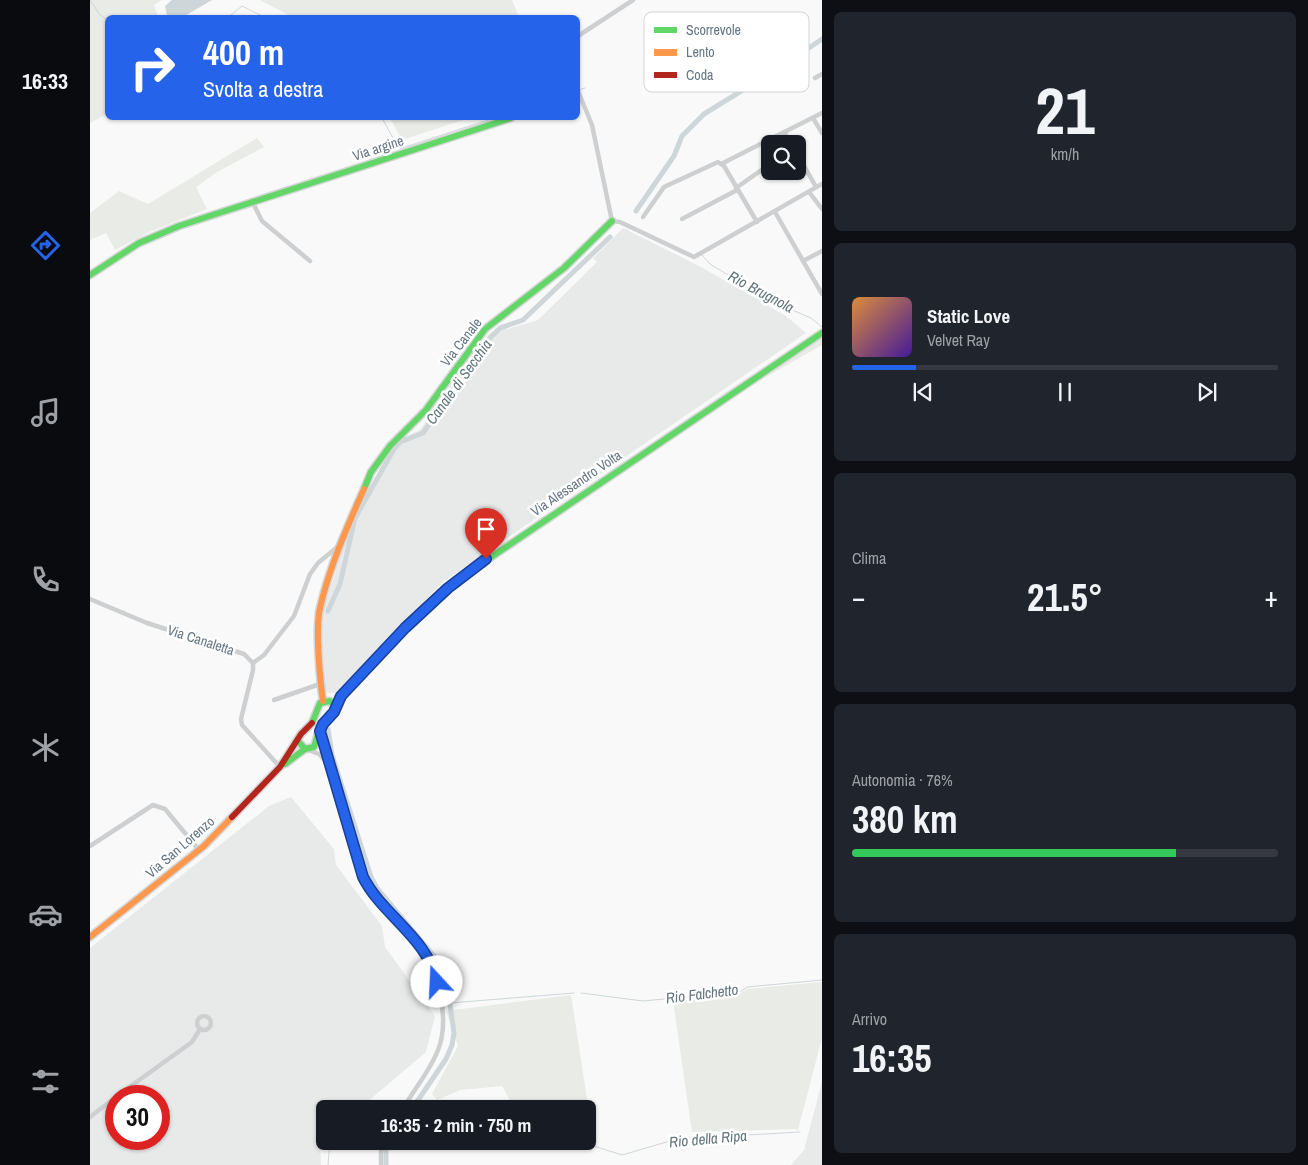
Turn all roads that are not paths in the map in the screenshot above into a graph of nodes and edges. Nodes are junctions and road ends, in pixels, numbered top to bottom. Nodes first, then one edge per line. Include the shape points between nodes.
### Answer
1 (633, 0) edge
2 (580, 35) edge
3 (822, 74) edge
4 (815, 78) dead end
5 (580, 99) edge
6 (822, 113) edge
7 (813, 118) junction
8 (505, 120) edge
9 (784, 132) junction
10 (822, 133) edge
11 (786, 135) edge
12 (722, 164) junction
13 (806, 169) edge
14 (761, 171) edge
15 (822, 184) edge
16 (816, 187) junction
17 (736, 189) junction
18 (809, 192) junction
19 (252, 201) junction
20 (822, 209) edge
21 (775, 212) junction
22 (643, 217) dead end
23 (682, 219) dead end
24 (612, 221) junction
25 (757, 222) junction
26 (822, 251) edge
27 (310, 261) dead end
28 (803, 261) junction
29 (90, 275) edge
30 (822, 294) edge
31 (819, 335) edge
32 (341, 544) junction
33 (90, 599) edge
34 (253, 663) junction
35 (320, 684) junction
36 (341, 696) junction
37 (274, 700) dead end
38 (326, 701) junction
39 (335, 709) junction
40 (321, 727) junction
41 (298, 741) junction
42 (307, 749) junction
43 (328, 764) junction
44 (280, 767) junction
45 (90, 846) edge
46 (199, 850) junction
47 (90, 937) edge
48 (200, 1029) dead end
49 (132, 1085) edge
50 (408, 1100) edge
51 (105, 1105) edge
52 (90, 1117) edge
53 (384, 1150) edge
54 (381, 1165) edge

1 - 2 street
3 - 4 street
5 - 24 street via 592,126
6 - 7 street
7 - 9 street
7 - 10 street
8 - 19 main road, Via argine
9 - 11 street
9 - 12 street
12 - 17 street
12 - 22 street via 715,163 664,187
13 - 16 street
14 - 17 street
15 - 16 street
16 - 18 street
17 - 23 street
17 - 25 street
18 - 20 street
18 - 21 street
19 - 27 street via 262,221
19 - 29 main road, Via argine via 139,243
21 - 25 street
21 - 28 street
24 - 25 street via 694,257
24 - 32 main road, Via Canale via 564,268 502,314 481,334 426,410 376,463
26 - 28 street
28 - 30 street
31 - 36 main road, Via Alessandro Volta via 471,570 405,628
32 - 34 street via 318,563 310,574 294,616 264,655
32 - 35 main road, Via Canale via 319,610
33 - 34 street, Via Canaletta via 147,623 244,654
34 - 44 street via 253,677 241,722
35 - 37 street
35 - 38 main road, Via Canale
36 - 38 main road
36 - 39 main road
38 - 39 main road, Via Canale
38 - 41 main road via 318,705 312,723
39 - 40 main road
40 - 42 main road via 314,747
40 - 43 street
41 - 42 main road
41 - 44 main road
42 - 43 street via 319,754
42 - 44 main road
43 - 50 street via 368,886 424,952 436,976 443,1022 441,1043
44 - 46 main road, Via San Lorenzo
45 - 46 street via 153,805 165,809
46 - 47 main road, Via San Lorenzo
48 - 49 street via 192,1042
51 - 52 street
53 - 54 street

